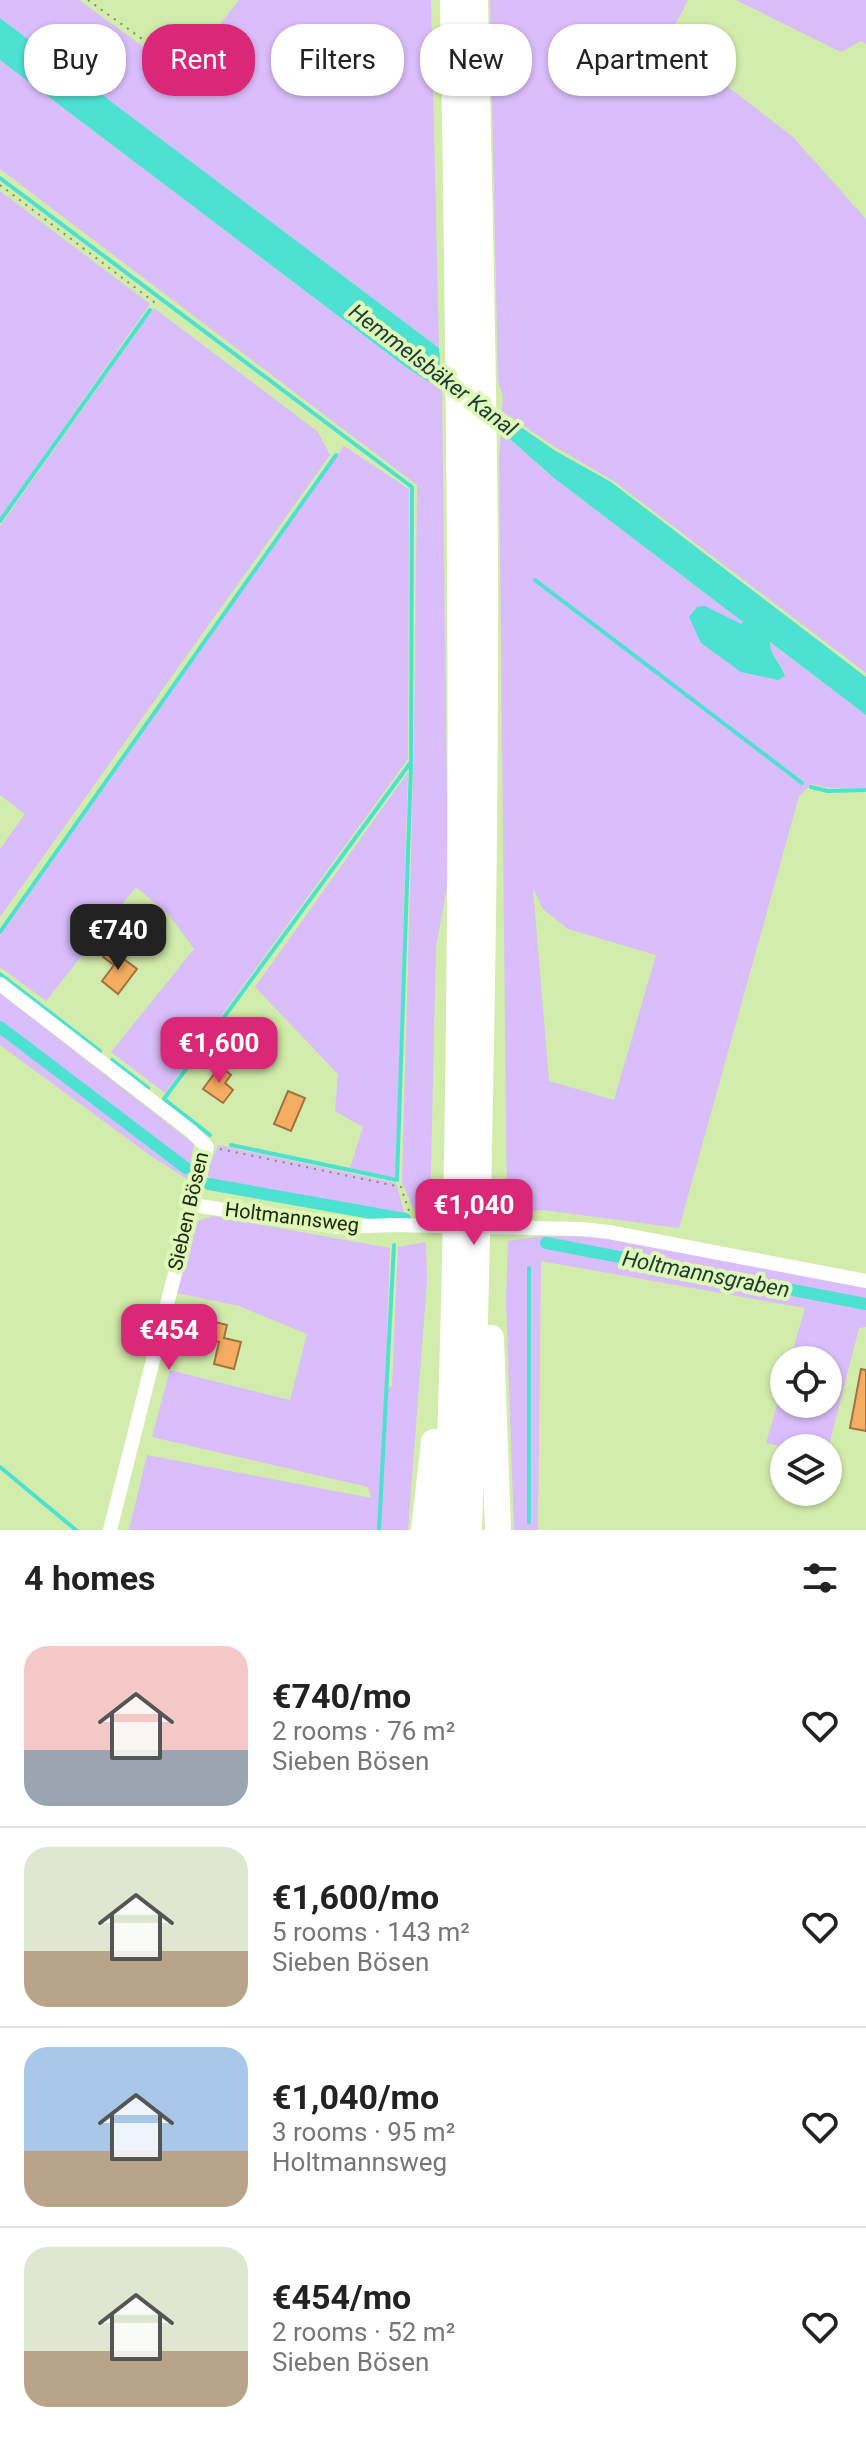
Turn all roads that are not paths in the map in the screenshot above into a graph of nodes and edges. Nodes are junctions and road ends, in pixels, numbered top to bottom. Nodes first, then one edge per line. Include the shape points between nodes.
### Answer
1 (453, 0) edge
2 (475, 0) edge
3 (0, 984) edge
4 (475, 1190) junction
5 (193, 1205) junction
6 (484, 1242) junction
7 (866, 1281) edge
8 (430, 1529) edge
9 (110, 1530) edge
10 (469, 1530) edge
11 (495, 1530) edge

1 - 4 highway via 462,829
2 - 4 highway via 484,840
3 - 5 street, Sieben Bösen via 207,1147
4 - 6 highway
4 - 8 highway via 454,1273
5 - 7 street, Holtmannsweg via 339,1227 609,1232
5 - 9 street, Sieben Bösen
6 - 10 highway
6 - 11 highway

